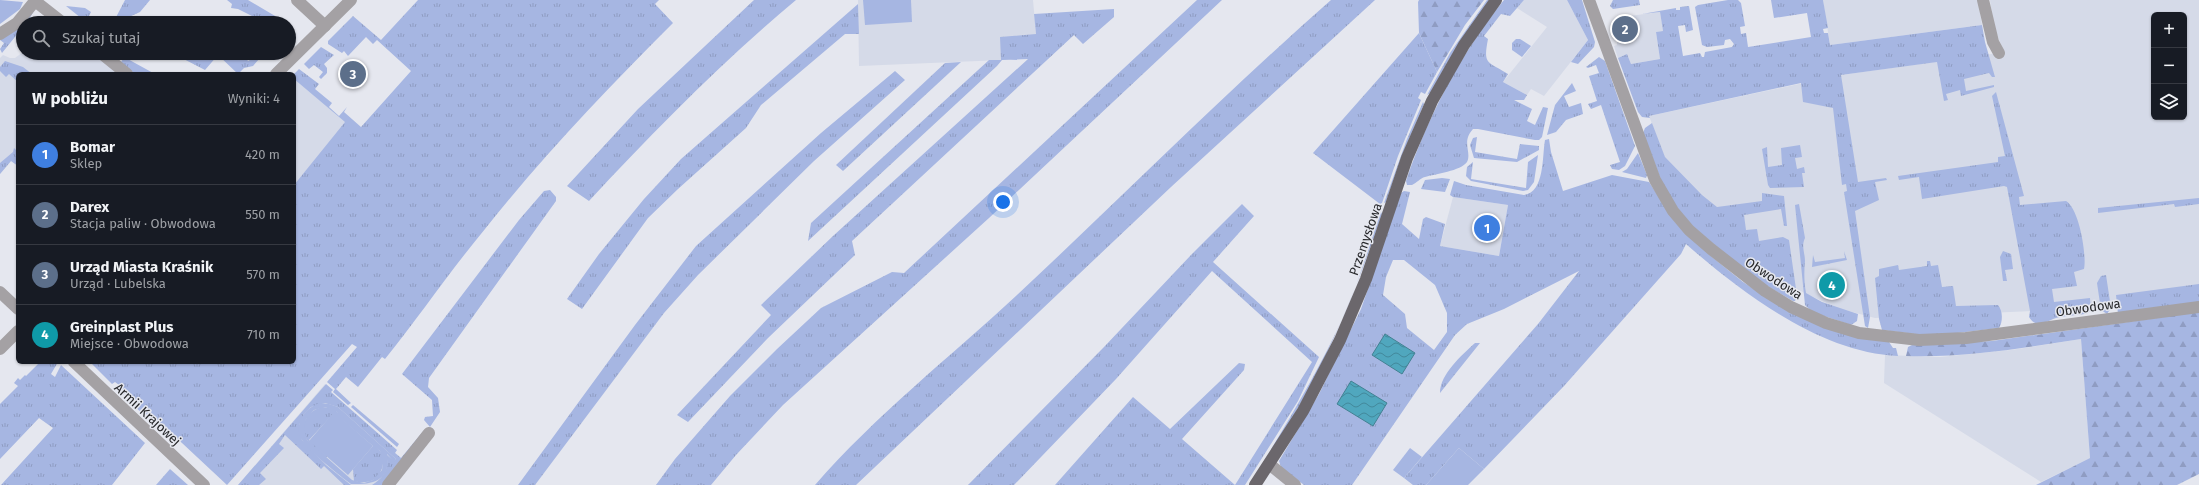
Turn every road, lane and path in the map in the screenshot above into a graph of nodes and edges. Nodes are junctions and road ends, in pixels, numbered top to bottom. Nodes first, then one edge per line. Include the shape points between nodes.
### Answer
1 (297, 0) edge
2 (351, 0) edge
3 (1496, 0) edge
4 (1589, 0) edge
5 (1983, 0) edge
6 (23, 16) edge
7 (54, 16) edge
8 (16, 24) edge
9 (325, 26) junction
10 (0, 34) edge
11 (1999, 53) dead end
12 (296, 54) edge
13 (110, 60) edge
14 (290, 60) edge
15 (125, 72) edge
16 (278, 72) edge
17 (0, 292) edge
18 (16, 307) edge
19 (2199, 307) edge
20 (16, 333) edge
21 (0, 349) edge
22 (76, 364) edge
23 (429, 433) dead end
24 (1269, 464) junction
25 (204, 485) edge
26 (388, 485) edge
27 (1255, 485) edge
28 (1295, 485) edge

1 - 9 street
2 - 9 street
3 - 24 main road, Przemysłowa via 1460,51 1426,113 1407,158 1354,310 1316,388
4 - 19 street, Obwodowa via 1655,180 1673,211 1689,230 1716,253 1765,291 1791,307 1826,323 1859,333 1931,340
5 - 11 street via 1992,42
6 - 7 street via 35,1
8 - 10 street
9 - 12 street
13 - 15 street
14 - 16 street
17 - 18 street
20 - 21 street
22 - 25 street, Armii Krajowej
23 - 26 street
24 - 27 main road, Przemysłowa
24 - 28 street

